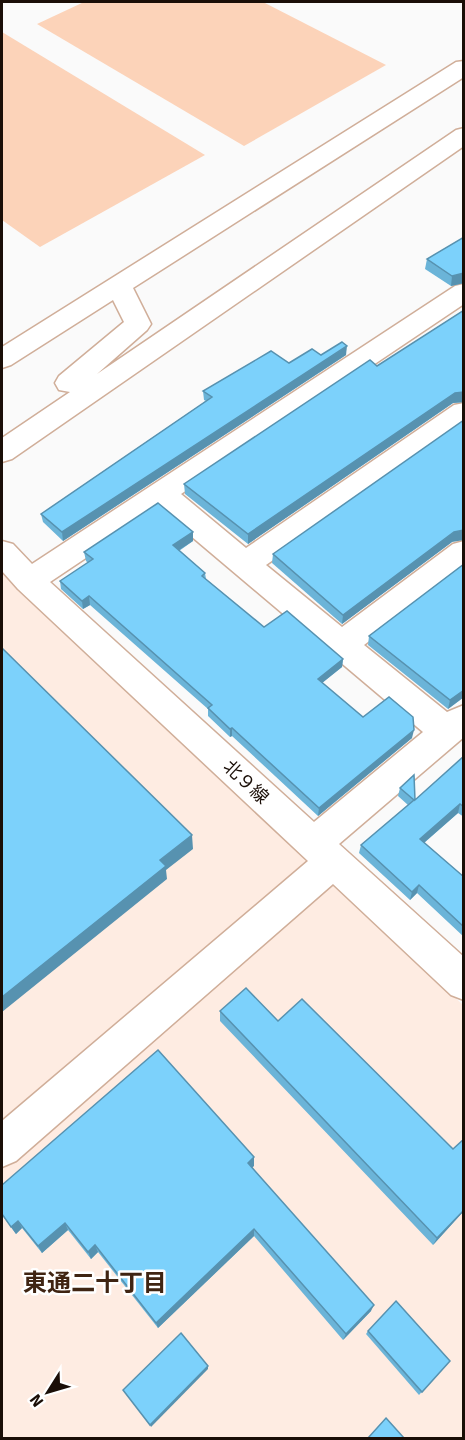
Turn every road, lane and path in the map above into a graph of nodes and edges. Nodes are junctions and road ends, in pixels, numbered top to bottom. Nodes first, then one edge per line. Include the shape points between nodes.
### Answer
1 (464, 67) edge
2 (464, 135) edge
3 (119, 285) junction
4 (464, 292) edge
5 (2, 359) edge
6 (464, 412) edge
7 (2, 441) edge
8 (2, 452) edge
9 (162, 495) junction
10 (2, 552) edge
11 (464, 552) edge
12 (245, 564) junction
13 (29, 581) junction
14 (342, 644) junction
15 (455, 725) edge
16 (323, 853) junction
17 (464, 982) edge
18 (2, 1147) edge

1 - 3 street
2 - 8 street
3 - 5 street
3 - 7 street via 138,324
4 - 9 street
6 - 12 street
9 - 12 street
9 - 13 street
10 - 13 street, 北９線
11 - 14 street
12 - 14 street
13 - 16 street, 北９線
14 - 15 street
15 - 16 street
16 - 17 street, 北９線
16 - 18 street

